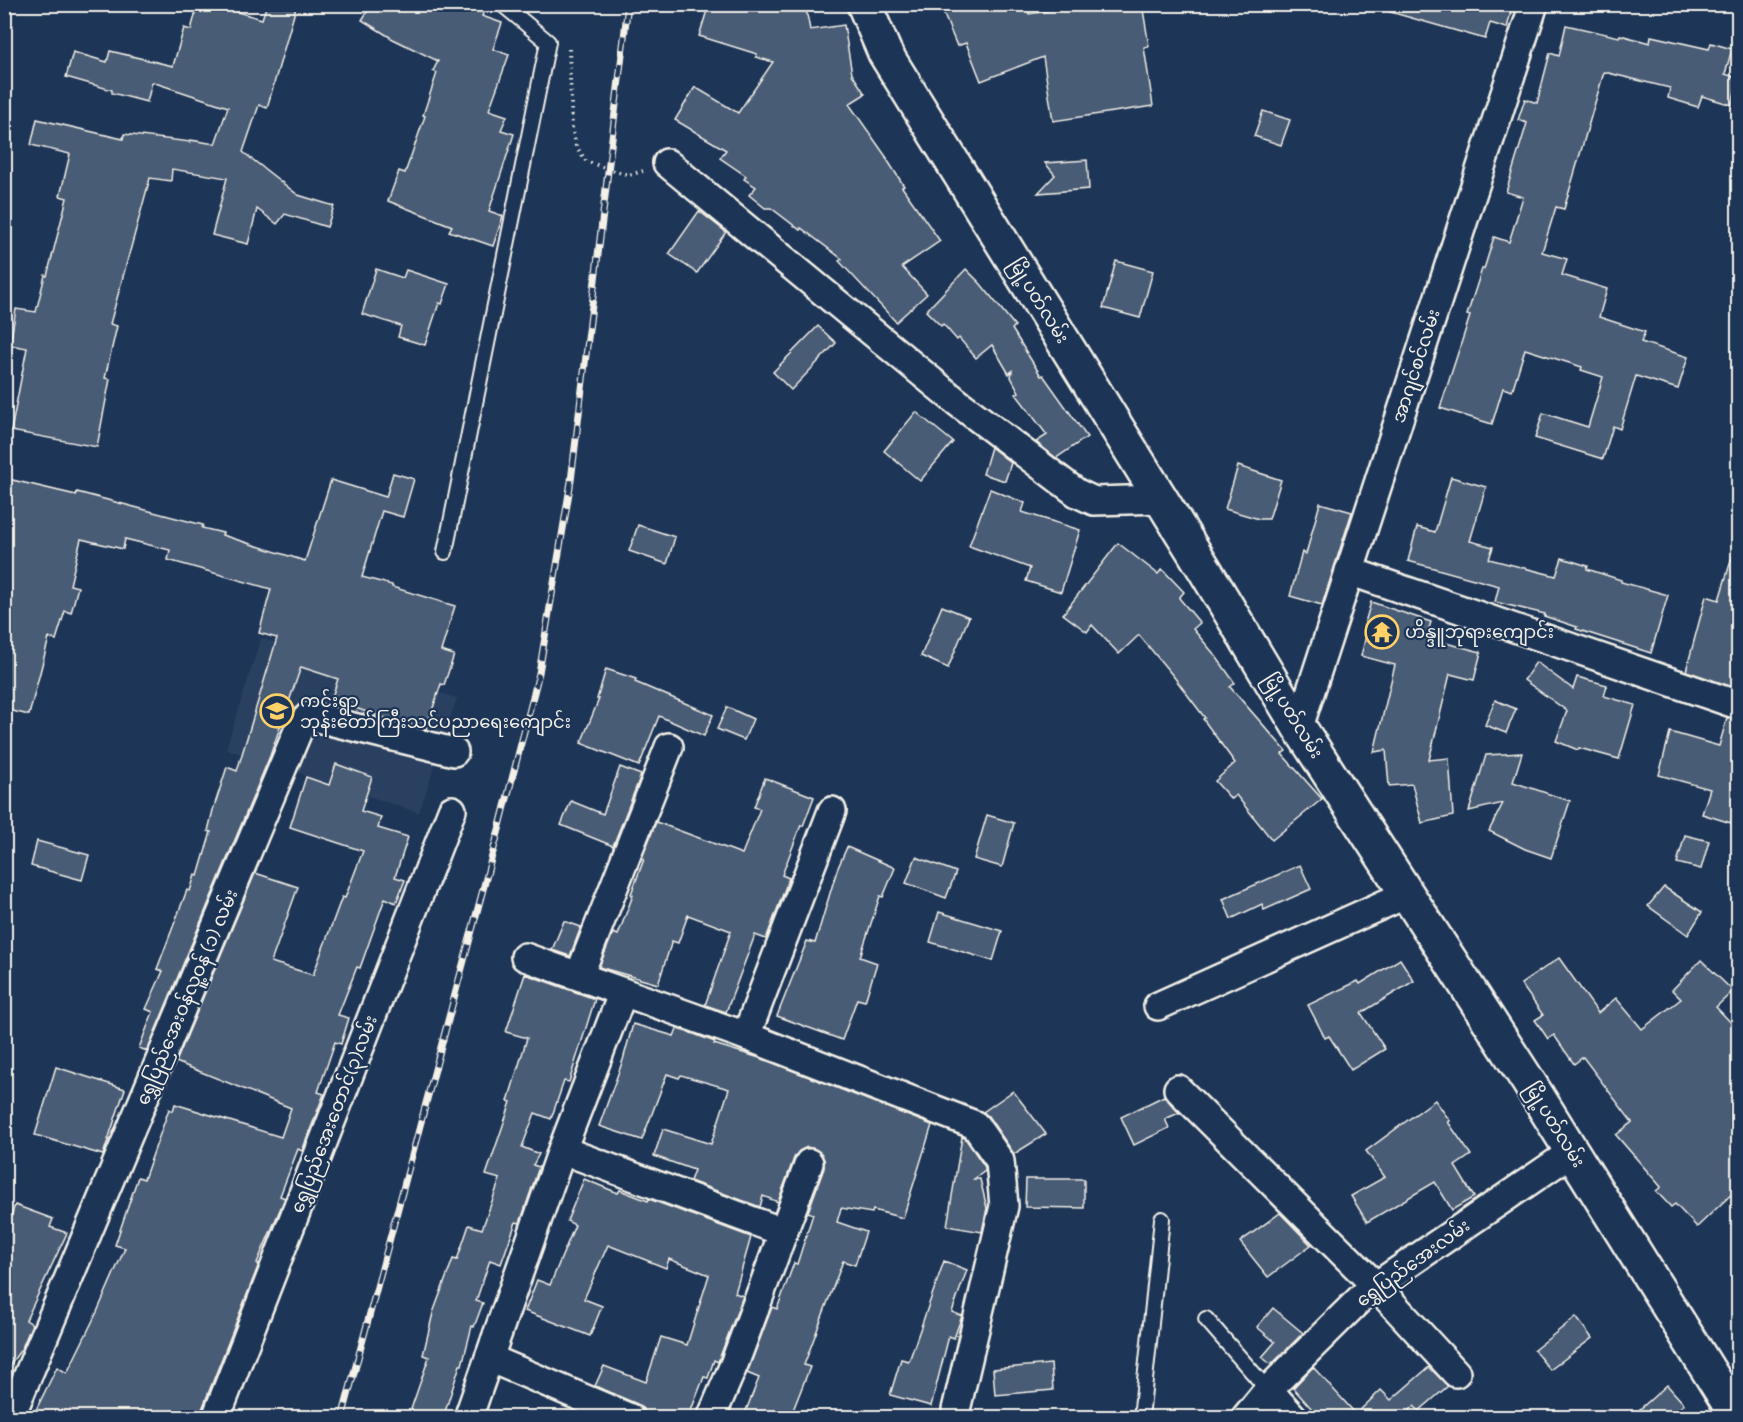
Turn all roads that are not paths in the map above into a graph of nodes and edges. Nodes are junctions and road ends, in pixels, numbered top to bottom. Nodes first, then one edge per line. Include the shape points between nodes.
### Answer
1 (502, 4) edge
2 (864, 4) edge
3 (1534, 4) edge
4 (667, 163) road end
5 (1161, 499) junction
6 (445, 552) dead end
7 (1350, 571) junction
8 (1738, 705) edge
9 (1299, 727) junction
10 (669, 747) dead end
11 (454, 752) dead end
12 (452, 810) dead end
13 (832, 811) dead end
14 (1407, 894) junction
15 (525, 957) dead end
16 (579, 976) junction
17 (623, 992) junction
18 (1158, 1006) dead end
19 (746, 1036) junction
20 (1178, 1089) dead end
21 (562, 1150) junction
22 (1572, 1152) junction
23 (809, 1163) dead end
24 (1162, 1219) dead end
25 (783, 1233) junction
26 (1376, 1286) junction
27 (1206, 1319) dead end
28 (489, 1358) junction
29 (1456, 1373) dead end
30 (1268, 1390) junction
31 (10, 1418) edge
32 (216, 1418) edge
33 (468, 1418) edge
34 (630, 1418) edge
35 (711, 1418) edge
36 (956, 1418) edge
37 (1141, 1418) edge
38 (1245, 1418) edge
39 (1294, 1418) edge
40 (1738, 1418) edge

1 - 6 lane via 548,42
2 - 5 main road, မြို့ပတ်လမ်း via 885,53
3 - 7 street, အာဂျင်စင်လမ်း
4 - 5 street via 957,402 1077,493 1094,501
5 - 9 main road, မြို့ပတ်လမ်း
7 - 8 street
7 - 9 street, အာဂျင်စင်လမ်း
9 - 14 main road, မြို့ပတ်လမ်း
10 - 16 street
11 - 31 street, ရွှေပြည်အေးဝန်လူ့ဝန် (၁) လမ်း via 309,716 300,726
12 - 32 street, ရွှေပြည်အေးတောင်(၃)လမ်း
13 - 19 street
14 - 18 street
14 - 22 main road, မြို့ပတ်လမ်း
15 - 16 street
16 - 17 street
17 - 19 street
17 - 21 street
19 - 36 street via 975,1125 1000,1161 1004,1206
20 - 26 street
21 - 25 street
21 - 28 street
22 - 26 street, ရွှေပြည်အေးလမ်း
22 - 40 main road, မြို့ပတ်လမ်း
23 - 25 street
24 - 37 lane
25 - 35 street
26 - 29 street
26 - 30 street, ရွှေပြည်အေးလမ်း
27 - 30 lane
28 - 33 street
28 - 34 street
30 - 38 street, ရွှေပြည်အေးလမ်း
30 - 39 street

